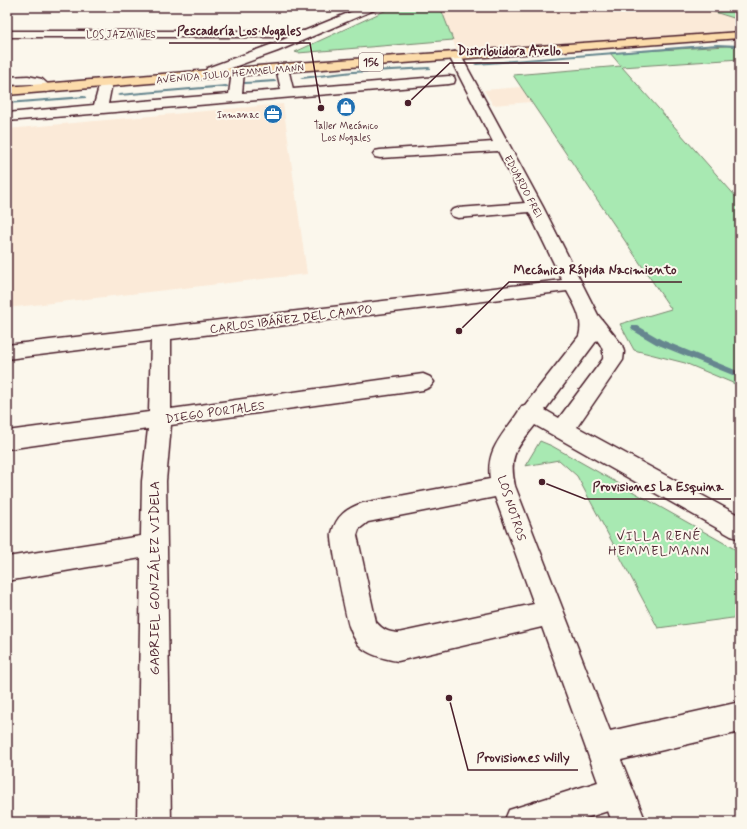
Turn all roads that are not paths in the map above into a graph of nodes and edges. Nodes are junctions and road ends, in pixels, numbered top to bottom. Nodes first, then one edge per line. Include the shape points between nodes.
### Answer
1 (372, 7) edge
2 (7, 34) edge
3 (308, 34) junction
4 (740, 35) edge
5 (455, 56) junction
6 (282, 68) junction
7 (238, 72) junction
8 (211, 74) junction
9 (449, 80) dead end
10 (7, 81) edge
11 (106, 83) junction
12 (46, 88) junction
13 (7, 91) edge
14 (288, 94) junction
15 (235, 98) junction
16 (100, 109) junction
17 (7, 117) edge
18 (502, 146) junction
19 (380, 154) dead end
20 (535, 207) junction
21 (458, 213) dead end
22 (574, 284) junction
23 (590, 318) junction
24 (161, 334) junction
25 (7, 352) edge
26 (422, 382) dead end
27 (530, 412) junction
28 (160, 419) junction
29 (563, 430) junction
30 (7, 440) edge
31 (503, 486) junction
32 (740, 528) edge
33 (154, 545) junction
34 (7, 569) edge
35 (549, 614) junction
36 (740, 717) edge
37 (601, 749) junction
38 (617, 792) junction
39 (154, 822) edge
40 (521, 822) edge
41 (629, 822) edge

1 - 3 street
2 - 3 street, LOS JAZMINES
3 - 8 street
4 - 5 highway, AVENIDA JULIO HEMMELMANN / 156
5 - 6 highway, AVENIDA JULIO HEMMELMANN / 156
5 - 18 street, EDUARDO FREI
6 - 7 highway, AVENIDA JULIO HEMMELMANN / 156
6 - 14 street
7 - 8 highway, AVENIDA JULIO HEMMELMANN / 156
7 - 15 street
8 - 11 highway, AVENIDA JULIO HEMMELMANN / 156
9 - 14 street
10 - 12 street via 28,80
11 - 12 highway, AVENIDA JULIO HEMMELMANN / 156
11 - 16 street
12 - 13 highway, AVENIDA JULIO HEMMELMANN / 156
14 - 15 street
15 - 16 street
16 - 17 street
18 - 19 street
18 - 20 street, EDUARDO FREI
20 - 21 street
20 - 22 street, EDUARDO FREI
22 - 23 street, EDUARDO FREI
22 - 24 street, CARLOS IBÁÑEZ DEL CAMPO
23 - 27 street, LOS NOTROS via 588,338
23 - 29 street via 612,345 613,360
24 - 25 street, CARLOS IBÁÑEZ DEL CAMPO
24 - 28 street, GABRIEL GONZÁLEZ VIDELA
26 - 28 street, DIEGO PORTALES
27 - 29 street
27 - 31 street, LOS NOTROS via 500,458 499,469
28 - 30 street, DIEGO PORTALES
28 - 33 street, GABRIEL GONZÁLEZ VIDELA via 154,481
29 - 32 street
31 - 35 street, LOS NOTROS
31 - 35 street via 363,513 350,521 344,535 363,626 368,635 378,642 398,647
33 - 34 street
33 - 39 street, GABRIEL GONZÁLEZ VIDELA
35 - 37 street, LOS NOTROS
36 - 37 street
37 - 38 street, LOS NOTROS
38 - 40 street
38 - 41 street, LOS NOTROS

